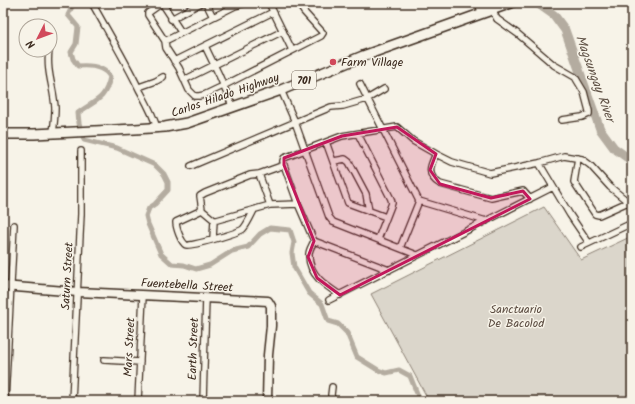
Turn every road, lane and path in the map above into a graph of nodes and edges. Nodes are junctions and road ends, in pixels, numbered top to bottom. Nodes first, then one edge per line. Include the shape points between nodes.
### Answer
1 (92, 3) edge
2 (162, 3) edge
3 (201, 3) edge
4 (206, 3) edge
5 (242, 3) edge
6 (269, 3) edge
7 (298, 3) edge
8 (478, 3) edge
9 (483, 3) edge
10 (511, 3) edge
11 (273, 12) junction
12 (487, 12) junction
13 (213, 17) junction
14 (171, 19) junction
15 (282, 31) junction
16 (181, 32) junction
17 (165, 41) junction
18 (205, 46) junction
19 (292, 50) junction
20 (48, 58) edge
21 (174, 61) junction
22 (214, 65) junction
23 (163, 77) dead end
24 (184, 80) junction
25 (360, 84) dead end
26 (223, 86) junction
27 (139, 87) junction
28 (384, 89) dead end
29 (281, 90) junction
30 (367, 99) junction
31 (232, 108) junction
32 (562, 120) dead end
33 (295, 122) junction
34 (157, 128) junction
35 (383, 129) junction
36 (53, 133) junction
37 (3, 134) edge
38 (358, 134) junction
39 (326, 142) junction
40 (81, 151) dead end
41 (305, 151) junction
42 (436, 154) junction
43 (578, 158) junction
44 (334, 161) junction
45 (539, 163) junction
46 (284, 165) junction
47 (191, 166) dead end
48 (259, 174) junction
49 (553, 187) junction
50 (530, 198) junction
51 (419, 201) junction
52 (630, 203) edge
53 (298, 204) junction
54 (270, 205) junction
55 (202, 210) junction
56 (254, 210) junction
57 (369, 211) junction
58 (386, 217) junction
59 (214, 220) junction
60 (486, 221) junction
61 (632, 223) edge
62 (14, 225) dead end
63 (213, 239) junction
64 (378, 239) junction
65 (314, 241) junction
66 (589, 243) junction
67 (581, 247) dead end
68 (400, 248) junction
69 (417, 255) junction
70 (389, 270) junction
71 (7, 286) edge
72 (78, 292) junction
73 (143, 295) junction
74 (340, 295) junction
75 (206, 298) junction
76 (329, 300) dead end
77 (104, 360) dead end
78 (140, 362) junction
79 (332, 387) dead end
80 (6, 401) edge
81 (72, 401) edge
82 (138, 401) edge
83 (203, 401) edge
84 (267, 401) edge
85 (333, 401) edge

1 - 27 street
2 - 14 street
2 - 17 street via 148,13
3 - 14 street
4 - 13 street
5 - 13 street
6 - 11 street
7 - 19 street via 323,33
8 - 12 street
9 - 12 street
10 - 12 main road, Carlos Hilado Highway / 701
11 - 15 street
11 - 18 street
12 - 29 main road, Carlos Hilado Highway / 701 via 334,67
12 - 32 street via 554,65 576,77 587,100 589,114
13 - 16 street
14 - 16 street
15 - 19 street
15 - 22 street
16 - 17 street
17 - 21 street
18 - 21 street
18 - 22 street
19 - 26 street
20 - 36 street via 55,108
21 - 24 street
22 - 24 street
22 - 26 street
23 - 27 street
24 - 26 street via 195,96 202,96
25 - 30 street
26 - 31 street
27 - 34 street
28 - 30 street
29 - 31 main road, Carlos Hilado Highway / 701
29 - 33 street
30 - 33 street via 331,107
30 - 35 street
31 - 34 main road, Carlos Hilado Highway / 701 via 187,123
33 - 41 street
33 - 47 street
34 - 36 main road, Carlos Hilado Highway / 701
35 - 38 street
35 - 42 street via 400,128 413,141
35 - 51 street
36 - 37 main road, Carlos Hilado Highway / 701
38 - 39 street
38 - 58 street via 391,199 392,203
39 - 41 street
39 - 44 street
40 - 72 street, Saturn Street
41 - 46 street via 284,158
41 - 64 street via 333,222
42 - 45 street via 452,162 490,173
42 - 50 street via 430,170 434,180 440,184 491,198 523,191
43 - 45 street via 564,156
43 - 52 street via 585,161
43 - 52 street via 574,182 595,214 599,216
44 - 57 street via 347,201
44 - 57 street via 345,158 349,162 366,194
45 - 49 street
46 - 48 street
46 - 53 street
48 - 54 street
48 - 55 street via 202,195
49 - 50 street
49 - 66 street
50 - 60 street
51 - 60 street
51 - 68 street
53 - 54 street
53 - 65 street
54 - 56 street
55 - 59 street
55 - 63 street via 176,224 183,242 187,245
56 - 59 street
56 - 63 street via 243,229
57 - 58 street
58 - 64 street
59 - 63 street
60 - 69 street
61 - 66 street
62 - 71 street
64 - 68 street
65 - 70 street
65 - 74 street via 308,257 313,270 317,278
66 - 67 street
68 - 69 street
69 - 70 street
70 - 74 street
71 - 72 street, Fuentebella Street
71 - 80 street
72 - 73 street, Fuentebella Street
72 - 81 street, Saturn Street
73 - 75 street, Fuentebella Street
73 - 78 street, Mars Street
74 - 76 street
75 - 83 street, Earth Street
75 - 84 street, Fuentebella Street via 266,300 270,303
77 - 78 street
78 - 82 street, Mars Street
79 - 85 street

